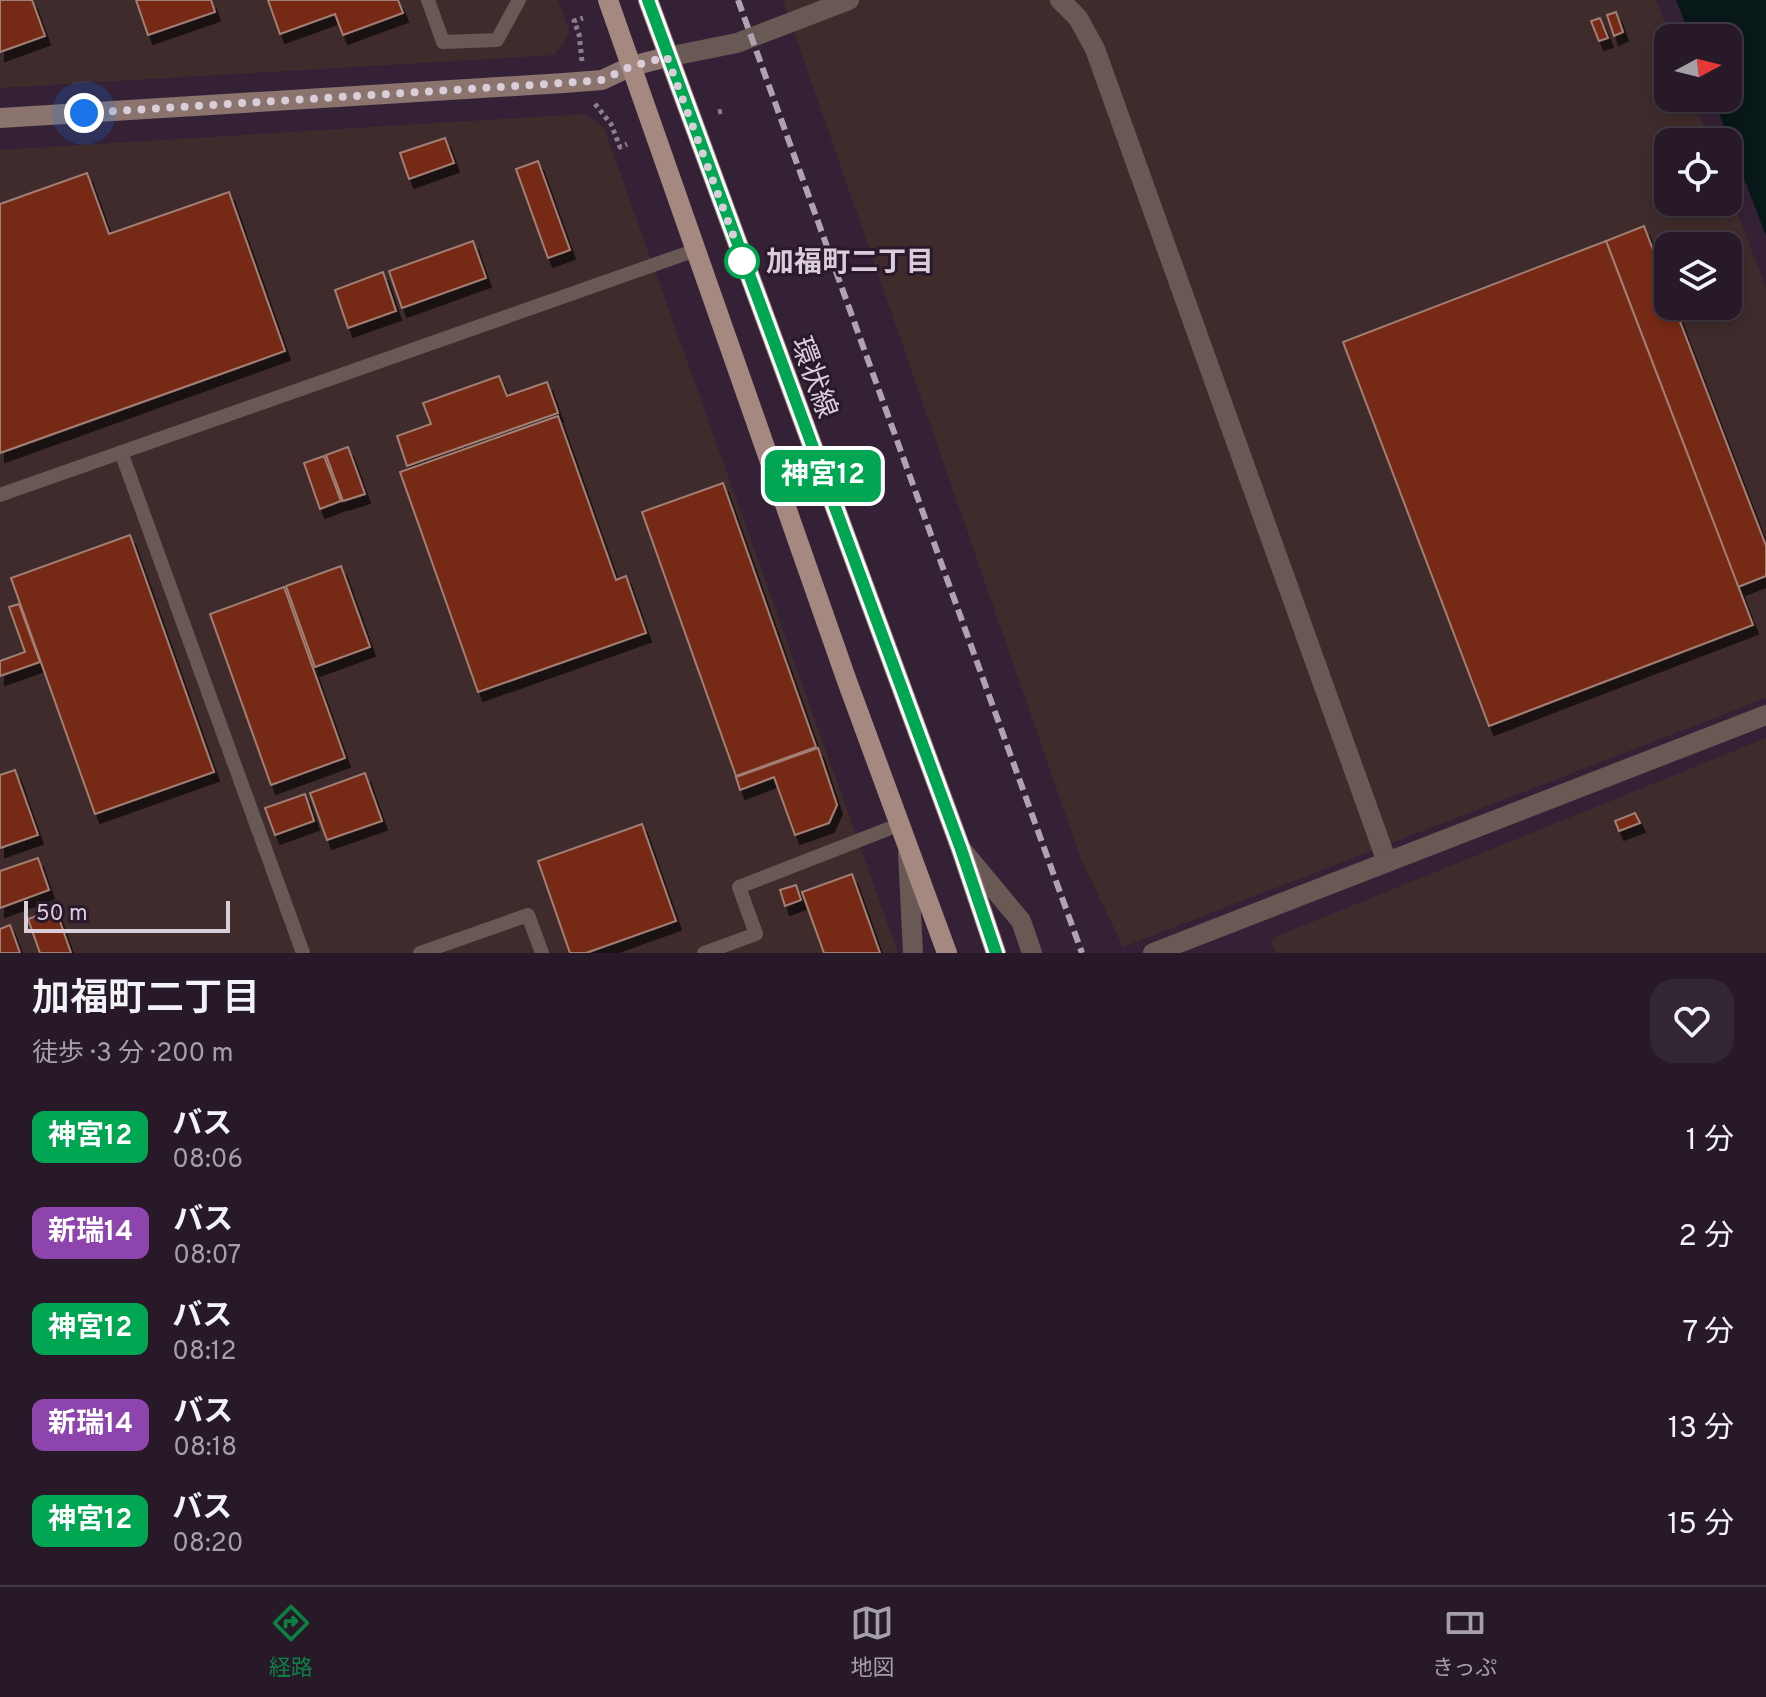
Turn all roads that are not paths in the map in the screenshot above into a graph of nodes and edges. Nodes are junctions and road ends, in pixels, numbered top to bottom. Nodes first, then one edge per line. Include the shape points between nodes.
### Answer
1 (428, 0) edge
2 (519, 0) edge
3 (608, 0) edge
4 (648, 0) edge
5 (849, 0) edge
6 (1060, 0) edge
7 (667, 57) junction
8 (632, 66) junction
9 (0, 118) edge
10 (696, 250) junction
11 (121, 452) junction
12 (0, 495) edge
13 (1766, 715) edge
14 (888, 829) dead end
15 (908, 846) junction
16 (961, 849) junction
17 (1387, 862) junction
18 (993, 944) edge
19 (947, 952) edge
20 (303, 953) edge
21 (420, 953) edge
22 (542, 953) edge
23 (704, 953) edge
24 (913, 953) edge
25 (1032, 953) edge
26 (1153, 953) edge

1 - 2 lane via 443,42 497,40
3 - 8 main road
4 - 7 main road, 環状線
5 - 7 street via 737,43
6 - 17 street via 1078,18 1095,49
7 - 8 street
7 - 16 main road, 環状線
8 - 9 street via 602,80
8 - 10 main road
10 - 11 lane
10 - 15 main road
11 - 12 lane
11 - 20 lane
13 - 17 street
14 - 23 lane via 739,887 756,934
15 - 19 main road
15 - 24 street
16 - 18 main road, 環状線
16 - 25 street via 1021,921
17 - 26 street
21 - 22 lane via 528,915

